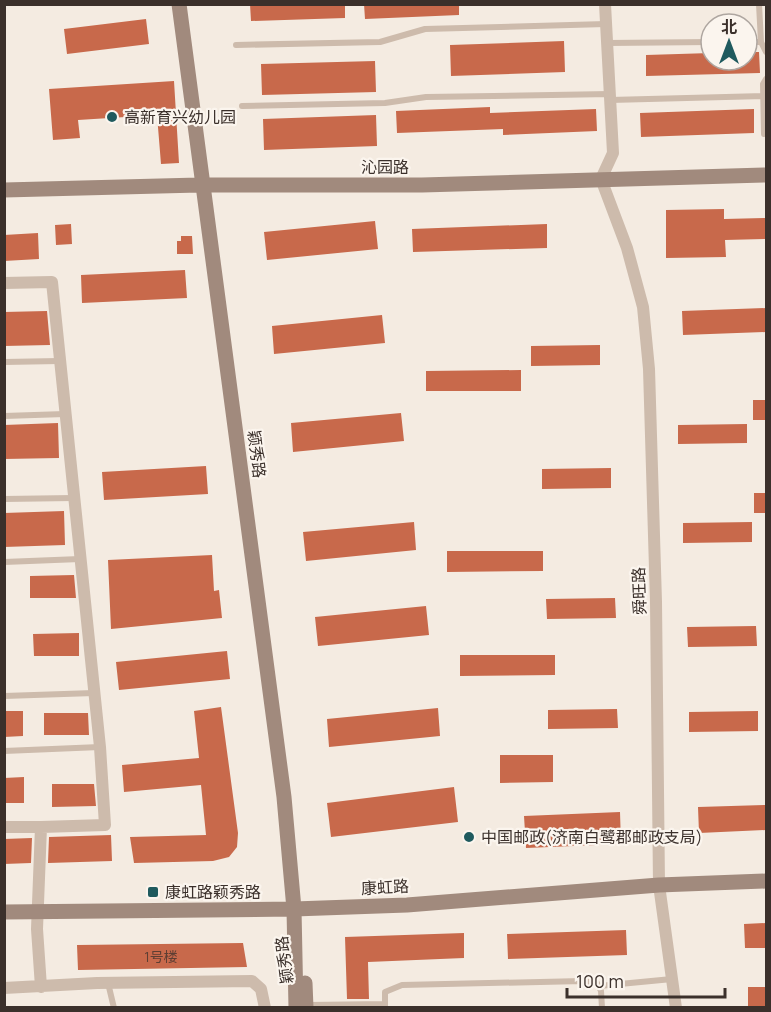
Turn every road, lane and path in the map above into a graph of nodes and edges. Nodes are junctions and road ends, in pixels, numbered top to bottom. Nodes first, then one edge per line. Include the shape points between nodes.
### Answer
1 (179, 4) edge
2 (605, 4) edge
3 (759, 4) edge
4 (606, 24) junction
5 (764, 34) edge
6 (699, 42) edge
7 (761, 42) joint
8 (608, 43) junction
9 (236, 45) dead end
10 (766, 52) edge
11 (766, 79) edge
12 (765, 96) edge
13 (610, 97) junction
14 (242, 106) dead end
15 (764, 134) dead end
16 (766, 175) edge
17 (601, 179) junction
18 (202, 185) junction
19 (4, 190) edge
20 (4, 284) edge
21 (59, 361) junction
22 (4, 362) edge
23 (65, 414) junction
24 (4, 416) edge
25 (73, 498) junction
26 (4, 499) edge
27 (80, 559) junction
28 (4, 562) edge
29 (94, 693) junction
30 (4, 696) edge
31 (100, 747) junction
32 (4, 751) edge
33 (4, 827) edge
34 (41, 827) junction
35 (766, 881) edge
36 (659, 885) junction
37 (294, 909) junction
38 (4, 912) edge
39 (39, 912) junction
40 (672, 979) junction
41 (108, 983) junction
42 (599, 986) junction
43 (41, 987) junction
44 (4, 988) edge
45 (385, 1006) edge
46 (303, 1007) edge
47 (114, 1008) edge
48 (264, 1008) edge
49 (602, 1008) edge
50 (676, 1008) edge

1 - 18 main road, 颖秀路
2 - 4 street
3 - 5 lane
4 - 8 street
4 - 9 lane via 425,29 380,42
5 - 7 lane
6 - 8 lane
7 - 10 lane
8 - 13 street
11 - 12 lane
12 - 13 lane
12 - 15 lane
13 - 14 lane via 426,97 385,103
13 - 17 street via 613,153
16 - 17 main road, 沁园路
17 - 18 main road, 沁园路 via 423,185
17 - 36 street, 舜旺路 via 627,248 643,307 649,369
18 - 19 main road, 沁园路
18 - 37 main road, 颖秀路 via 284,797
20 - 21 street via 52,282
21 - 22 lane
21 - 23 street
23 - 24 lane
23 - 25 street
25 - 26 lane
25 - 27 street
27 - 28 lane
27 - 29 street
29 - 30 lane
29 - 31 street
31 - 32 lane
31 - 34 street via 105,825
33 - 34 street
34 - 39 street
35 - 36 main road, 康虹路
36 - 37 main road, 康虹路 via 407,905
36 - 40 street, 舜旺路
37 - 39 main road, 康虹路
37 - 46 main road, 颖秀路 via 303,954
38 - 39 main road, 康虹路
39 - 43 street
40 - 42 lane
40 - 50 street, 舜旺路
41 - 43 street
41 - 47 lane
41 - 48 street via 252,981 261,989
42 - 45 lane via 583,981 402,985 385,992
42 - 49 lane
43 - 44 street
45 - 46 lane

